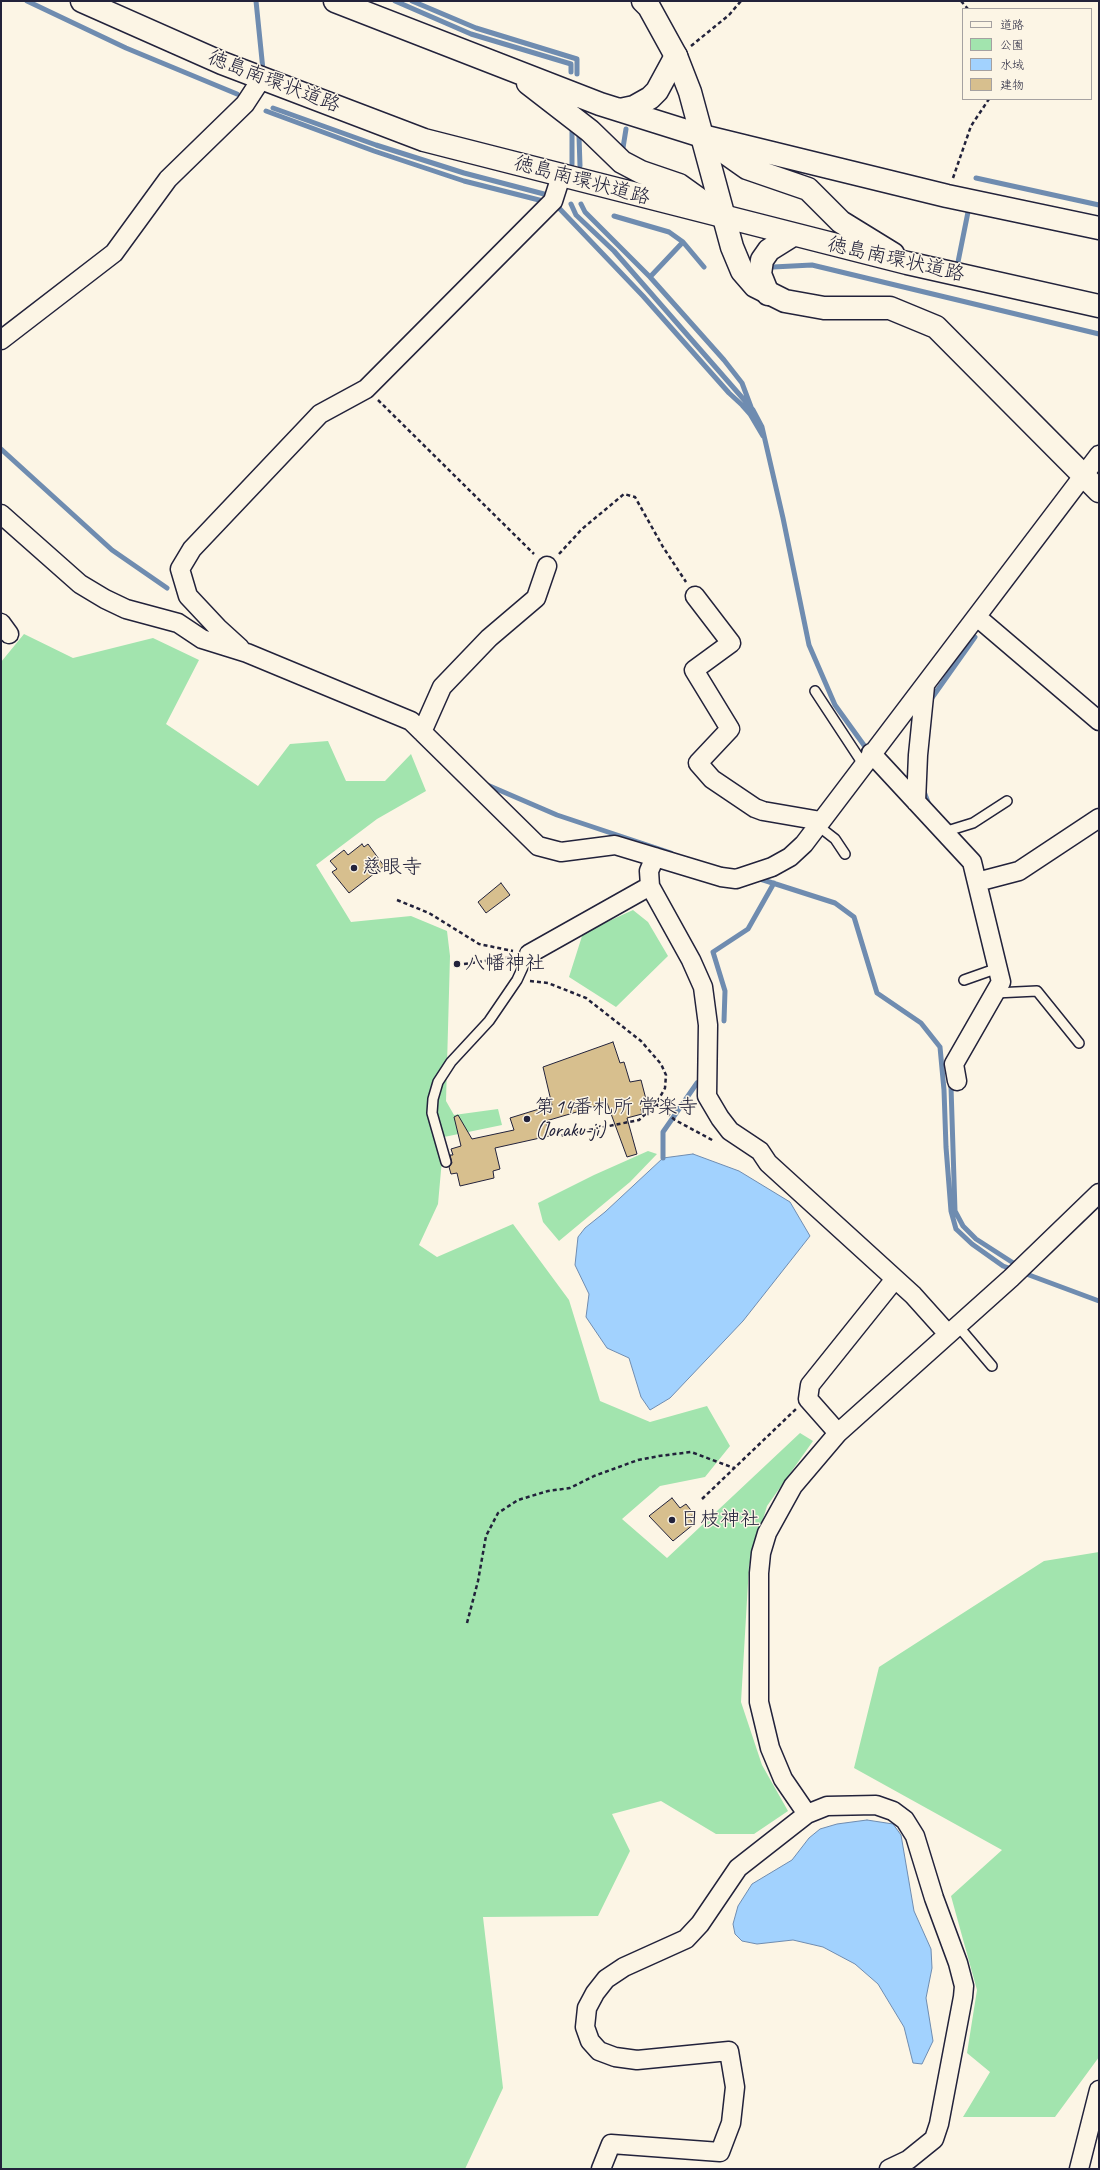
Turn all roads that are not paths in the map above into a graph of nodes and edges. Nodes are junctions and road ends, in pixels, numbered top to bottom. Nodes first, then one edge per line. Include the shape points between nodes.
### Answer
1 (82, 1) edge
2 (334, 1) edge
3 (643, 1) edge
4 (676, 56) junction
5 (514, 70) junction
6 (262, 78) junction
7 (620, 110) junction
8 (702, 136) junction
9 (561, 176) junction
10 (723, 216) junction
11 (1099, 228) edge
12 (793, 235) junction
13 (907, 263) junction
14 (768, 294) junction
15 (1099, 306) edge
16 (1, 340) edge
17 (1099, 455) edge
18 (1082, 475) junction
19 (1099, 491) edge
20 (1, 514) edge
21 (547, 566) road end
22 (695, 596) road end
23 (977, 617) junction
24 (247, 653) junction
25 (925, 686) junction
26 (815, 691) dead end
27 (1099, 721) edge
28 (422, 732) junction
29 (867, 759) junction
30 (1007, 801) dead end
31 (916, 802) junction
32 (1099, 818) edge
33 (819, 823) junction
34 (944, 832) junction
35 (845, 854) dead end
36 (655, 857) junction
37 (977, 882) junction
38 (650, 886) junction
39 (529, 954) joint
40 (998, 968) junction
41 (964, 980) dead end
42 (995, 993) junction
43 (1079, 1043) dead end
44 (957, 1081) dead end
45 (446, 1162) dead end
46 (1099, 1193) edge
47 (895, 1279) junction
48 (953, 1330) junction
49 (992, 1366) dead end
50 (838, 1433) junction
51 (807, 1814) junction
52 (1099, 2090) edge
53 (601, 2169) edge
54 (889, 2169) edge
55 (1080, 2169) edge

1 - 6 main road, 徳島南環状道路
2 - 5 main road
3 - 4 main road via 649,7
4 - 7 main road via 657,91 650,98 634,107
4 - 8 main road via 690,92
5 - 7 main road
5 - 10 main road via 590,131 622,162 641,172 679,185
6 - 9 main road, 徳島南環状道路 via 424,140
6 - 16 street via 245,104 168,179 114,253
7 - 8 main road
8 - 10 main road
8 - 11 main road via 947,196
8 - 13 main road via 747,168 808,189 841,222
9 - 10 main road, 徳島南環状道路
9 - 24 street via 553,200 366,389 320,414 192,549 180,570 188,596 218,628
10 - 12 main road, 徳島南環状道路
10 - 14 main road via 742,271 755,286
12 - 13 main road, 徳島南環状道路
12 - 14 main road via 769,250 762,260 760,274
13 - 15 main road, 徳島南環状道路
14 - 18 main road via 785,301 824,308 890,308 936,327
17 - 18 street
18 - 19 main road
18 - 23 street
20 - 24 street via 80,584 105,599 126,609 178,623 202,639
21 - 28 street via 536,598 489,638 442,687
22 - 33 street via 731,643 694,670 730,729 698,763 712,779 755,808
23 - 25 street
23 - 27 street
24 - 28 street via 411,722
25 - 29 street
25 - 31 street
26 - 29 lane
28 - 36 street via 538,846 561,852 615,844
29 - 31 street
29 - 33 street
30 - 34 lane via 973,823
31 - 34 street
32 - 37 street via 1020,871
33 - 35 lane
33 - 36 street via 804,844 790,857 750,875 732,879
34 - 37 street via 972,862
36 - 38 street via 649,871
37 - 40 street
38 - 39 street
38 - 47 street via 703,987 708,1025 707,1096 720,1118 730,1131 760,1151 768,1163
39 - 45 lane via 517,980 489,1021 451,1062 438,1082 432,1114
40 - 41 lane
40 - 42 street via 1001,982
42 - 43 lane via 1037,992
42 - 44 street via 954,1064
46 - 48 street
47 - 48 street
47 - 50 street via 810,1385 808,1399
48 - 49 lane
48 - 50 street
50 - 51 street via 793,1486 767,1533 759,1573 759,1702 770,1748 783,1779
51 - 53 street via 738,1868 700,1924 686,1939 612,1975 595,1993 587,2008 585,2027 590,2042 600,2051 614,2057 637,2060 729,2051 735,2087 731,2123 720,2152 611,2144
51 - 54 street via 827,1806 876,1805 893,1811 905,1820 915,1836 964,1986 939,2124 934,2139 923,2150
52 - 55 street

